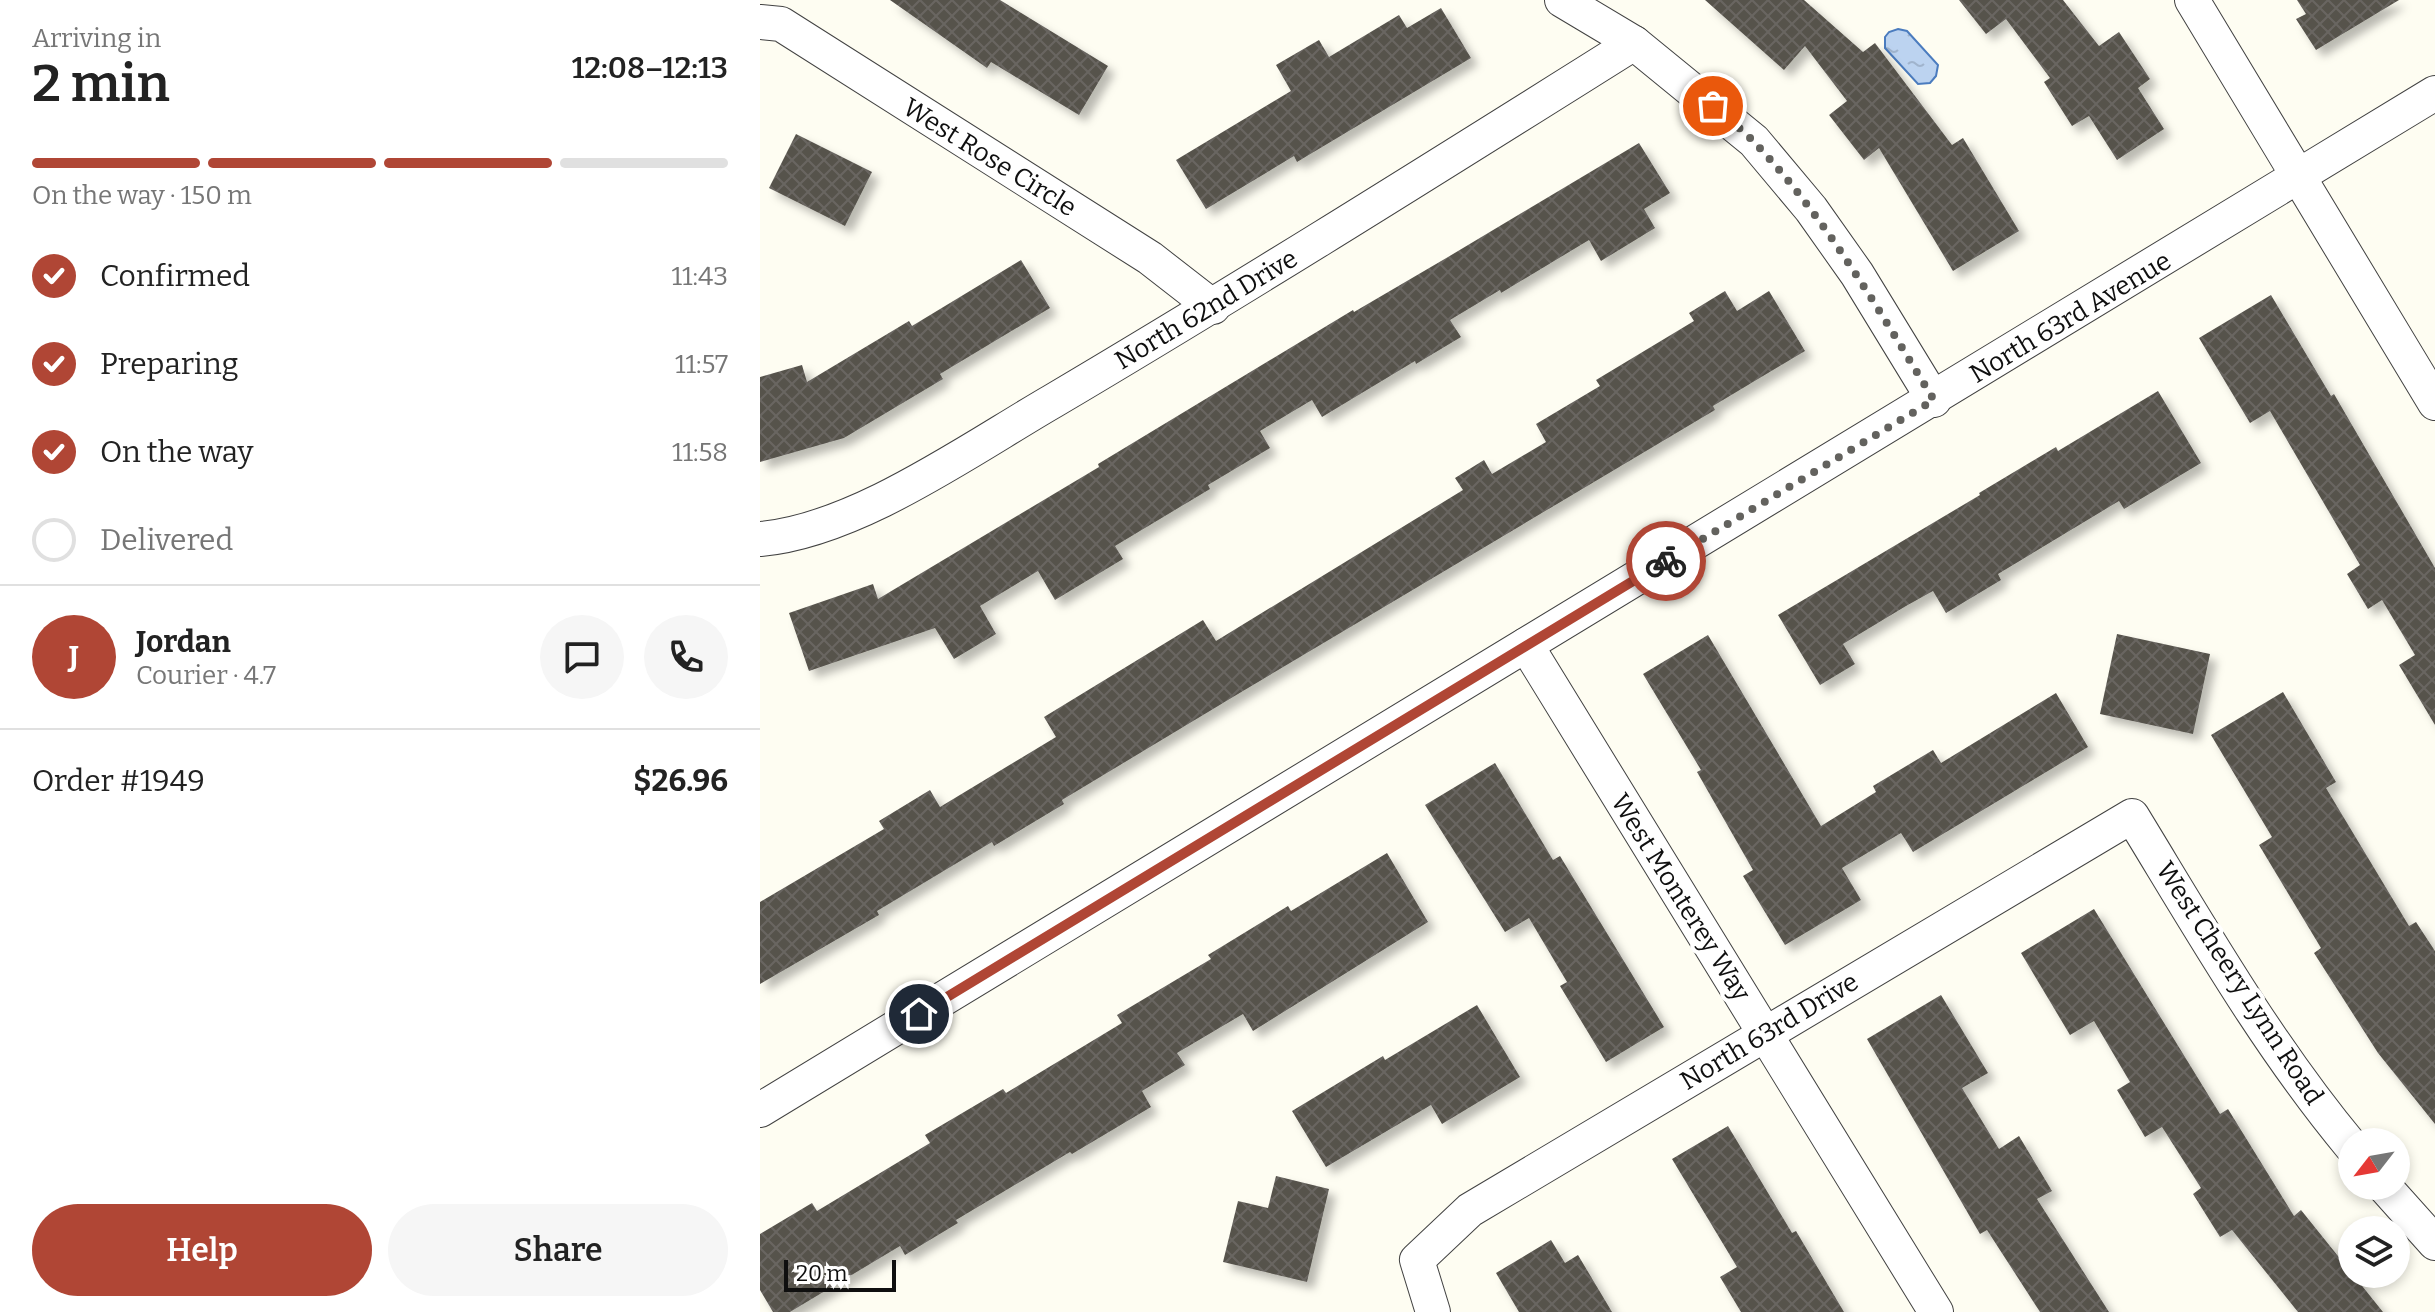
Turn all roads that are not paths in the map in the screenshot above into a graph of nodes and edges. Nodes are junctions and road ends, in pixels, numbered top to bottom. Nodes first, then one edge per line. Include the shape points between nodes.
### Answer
1 (1562, 0) edge
2 (2192, 0) edge
3 (760, 22) edge
4 (1634, 43) junction
5 (2435, 93) edge
6 (2298, 177) junction
7 (1213, 307) junction
8 (1934, 400) junction
9 (2435, 403) edge
10 (760, 539) edge
11 (1526, 645) junction
12 (2132, 816) joint
13 (1765, 1033) junction
14 (760, 1110) edge
15 (2338, 1129) edge
16 (2397, 1200) edge
17 (2435, 1243) edge
18 (1433, 1312) edge
19 (1936, 1312) edge

1 - 4 street
2 - 6 street
3 - 7 street, West Rose Circle via 781,24 1150,258
4 - 7 street, North 62nd Drive
4 - 8 street via 1754,141 1857,274
5 - 6 street, North 63rd Avenue
6 - 8 street, North 63rd Avenue
6 - 9 street
7 - 10 street, North 62nd Drive via 874,503 816,529
8 - 11 street, North 63rd Avenue
11 - 13 street, West Monterey Way
11 - 14 street, North 63rd Avenue
12 - 13 street, North 63rd Drive
12 - 15 street, West Cheery Lynn Road via 2236,985
13 - 18 street, North 63rd Drive via 1470,1210 1417,1260
13 - 19 street, West Monterey Way
16 - 17 street

